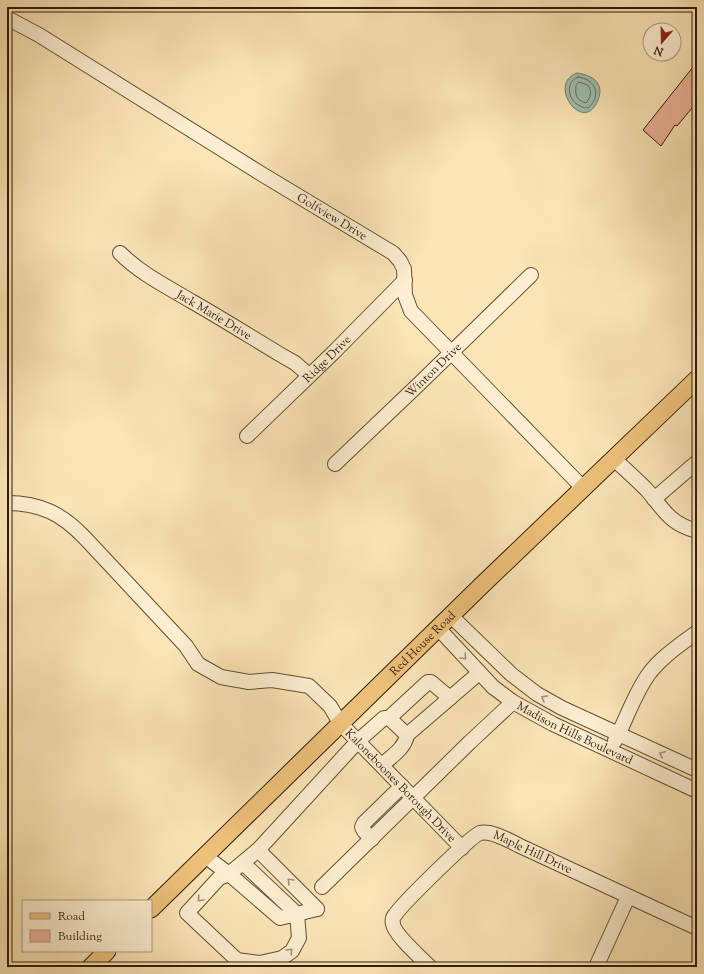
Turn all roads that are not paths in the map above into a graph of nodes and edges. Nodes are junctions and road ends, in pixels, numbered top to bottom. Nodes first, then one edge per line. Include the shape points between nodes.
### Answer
1 (7, 18) edge
2 (120, 253) dead end
3 (530, 275) dead end
4 (405, 280) junction
5 (452, 352) junction
6 (309, 375) junction
7 (697, 379) edge
8 (247, 436) dead end
9 (614, 459) junction
10 (697, 462) edge
11 (335, 464) dead end
12 (584, 489) junction
13 (654, 499) junction
14 (7, 503) edge
15 (697, 531) edge
16 (450, 615) junction
17 (438, 628) junction
18 (697, 632) edge
19 (479, 673) junction
20 (450, 698) junction
21 (513, 702) junction
22 (389, 718) junction
23 (340, 724) junction
24 (407, 735) junction
25 (358, 741) junction
26 (615, 743) junction
27 (382, 765) junction
28 (697, 770) edge
29 (402, 786) junction
30 (697, 791) edge
31 (413, 798) junction
32 (372, 839) junction
33 (462, 848) junction
34 (258, 850) junction
35 (205, 856) junction
36 (243, 863) junction
37 (229, 874) junction
38 (322, 887) dead end
39 (628, 897) junction
40 (152, 908) edge
41 (297, 914) junction
42 (697, 928) edge
43 (106, 952) edge
44 (91, 967) edge
45 (430, 967) edge
46 (596, 967) edge

1 - 4 street, Golfview Drive via 39,35 384,247 400,261
2 - 6 street, Jack Marie Drive via 149,277 289,359
3 - 5 street, Winton Drive
4 - 5 street, Golfview Drive via 405,295 411,311
4 - 6 street, Ridge Drive
5 - 11 street, Winton Drive
5 - 12 street, Golfview Drive
6 - 8 street, Ridge Drive
7 - 9 main road, Red House Road
9 - 12 main road, Red House Road
9 - 13 street
10 - 13 street
12 - 16 main road, Red House Road
13 - 15 street via 678,524
14 - 23 street, Kaloneboones Borough Drive via 23,503 41,508 55,513 71,524 186,646 198,664 221,677 249,682 272,680 309,686 330,706
16 - 17 main road, Red House Road
26 -> 16 street, Madison Hills Boulevard via 528,688 510,674
17 -> 19 street
17 - 23 main road, Red House Road
18 - 26 street via 667,655 647,676
19 - 20 street
19 - 21 street
20 - 22 street via 428,682
20 - 24 street
21 - 26 street, Madison Hills Boulevard via 553,724
21 - 31 street, Madison Hills Boulevard
22 - 24 street
22 - 25 street via 384,718
23 - 25 street, Kaloneboones Borough Drive
23 - 35 main road, Red House Road
24 - 27 street via 406,742 400,750
25 - 27 street, Kaloneboones Borough Drive
25 - 34 street
28 -> 26 street, Madison Hills Boulevard
26 - 30 street, Madison Hills Boulevard
27 - 29 street, Kaloneboones Borough Drive
29 - 31 street, Kaloneboones Borough Drive
29 - 32 street via 362,827
31 - 32 street, Madison Hills Boulevard
31 - 33 street, Kaloneboones Borough Drive
32 - 38 street, Madison Hills Boulevard
33 - 39 street, Maple Hill Drive via 475,836 488,833
33 - 45 street, Maple Hill Drive via 394,915 395,930
34 - 36 street
41 -> 34 street via 317,909
35 - 37 street
35 - 40 main road, Red House Road
36 - 37 street
36 - 41 street
37 - 41 street via 280,918
37 -> 41 street via 219,878 187,913 237,960 260,962 282,958 292,951 299,938
39 - 42 street, Maple Hill Drive
39 - 46 street
43 - 44 main road

